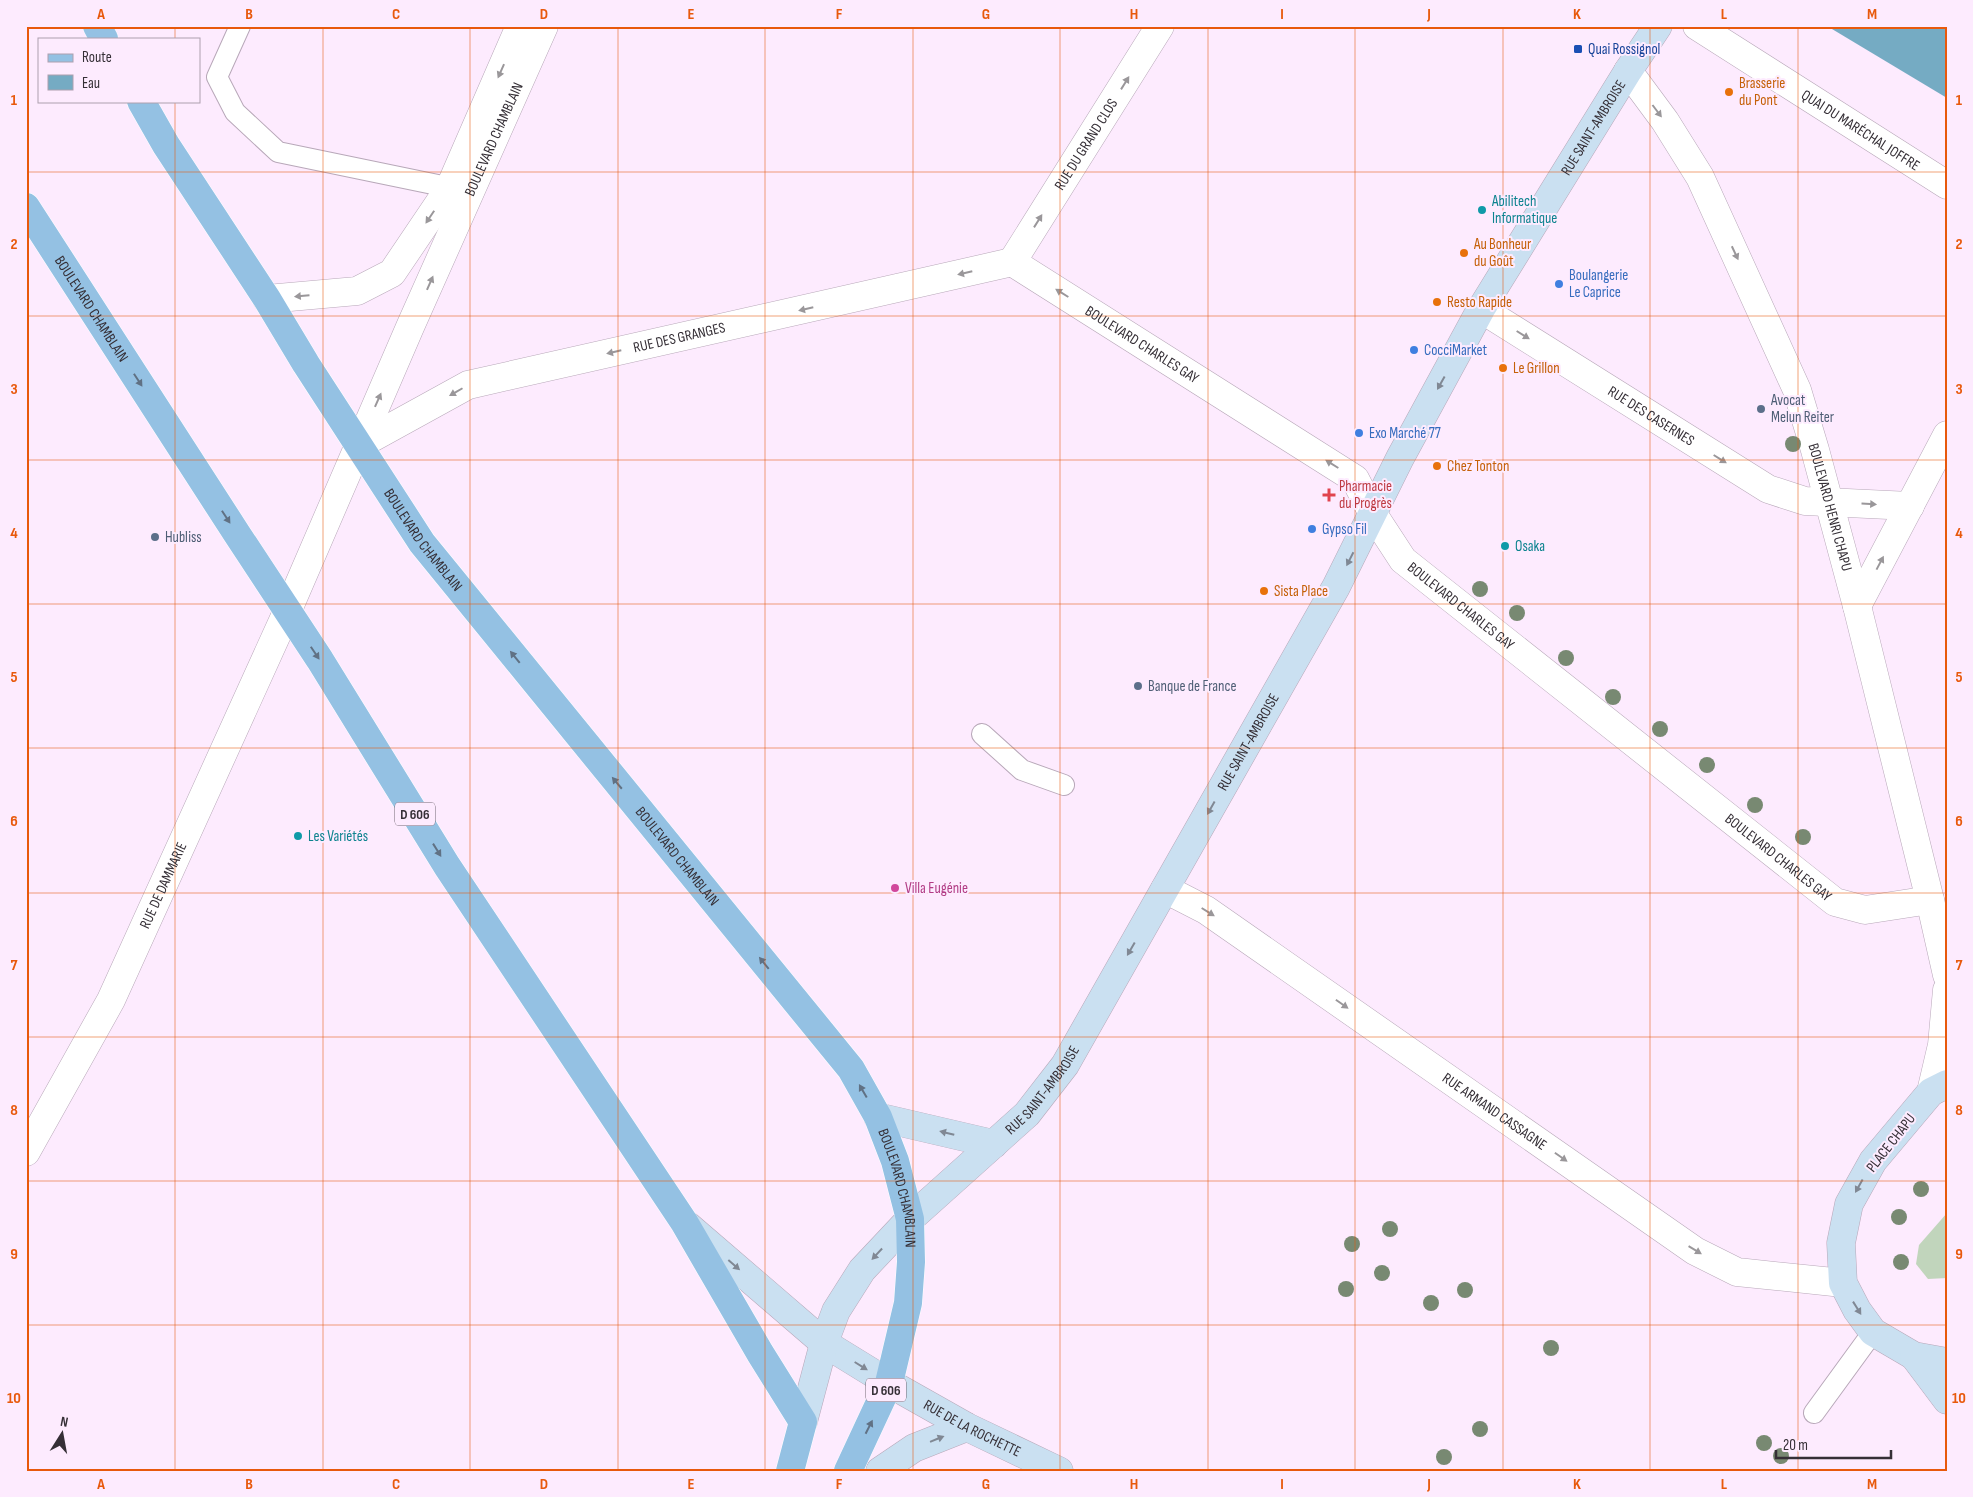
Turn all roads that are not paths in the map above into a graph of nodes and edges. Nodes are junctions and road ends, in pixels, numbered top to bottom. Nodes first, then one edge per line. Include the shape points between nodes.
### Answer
1 (97, 26) edge
2 (240, 26) edge
3 (520, 26) edge
4 (544, 26) edge
5 (1160, 26) edge
6 (1658, 26) edge
7 (1697, 26) edge
8 (103, 38) edge
9 (1628, 72) junction
10 (142, 102) edge
11 (1947, 185) edge
12 (461, 189) junction
13 (26, 207) edge
14 (1012, 262) junction
15 (267, 299) junction
16 (1481, 310) junction
17 (1947, 435) edge
18 (359, 444) junction
19 (1828, 502) junction
20 (1910, 506) junction
21 (1373, 514) junction
22 (1857, 606) junction
23 (287, 612) junction
24 (982, 734) dead end
25 (1064, 786) dead end
26 (1165, 889) junction
27 (1930, 900) junction
28 (1947, 975) edge
29 (1947, 990) edge
30 (1939, 1088) edge
31 (878, 1117) junction
32 (994, 1144) junction
33 (26, 1152) edge
34 (910, 1218) junction
35 (684, 1222) junction
36 (1843, 1283) junction
37 (1873, 1332) junction
38 (824, 1343) junction
39 (1914, 1356) junction
40 (1947, 1362) edge
41 (889, 1383) junction
42 (1947, 1400) edge
43 (1814, 1413) dead end
44 (803, 1422) junction
45 (967, 1427) junction
46 (790, 1471) edge
47 (848, 1471) edge
48 (880, 1471) edge
49 (1059, 1471) edge

1 - 8 main road
2 - 12 lane via 217,77 235,112 278,152
3 -> 12 street, BOULEVARD CHAMBLAIN
4 - 12 street, BOULEVARD CHAMBLAIN
14 -> 5 street, RUE DU GRAND CLOS
6 - 9 main road, RUE SAINT-AMBROISE
7 - 11 street, QUAI DU MARÉCHAL JOFFRE
9 - 16 main road, RUE SAINT-AMBROISE
9 -> 19 street, BOULEVARD HENRI CHAPU via 1665,121 1700,177 1797,390
10 - 15 main road, BOULEVARD CHAMBLAIN / D 606
12 -> 15 street, BOULEVARD CHAMBLAIN via 392,274 357,291
18 -> 12 street, BOULEVARD CHAMBLAIN
13 -> 23 main road, BOULEVARD CHAMBLAIN / D 606
14 -> 18 street, RUE DES GRANGES via 468,385
21 -> 14 street, BOULEVARD CHARLES GAY via 1355,479
15 - 18 main road, BOULEVARD CHAMBLAIN / D 606
16 -> 19 street, RUE DES CASERNES via 1768,489 1805,501
16 -> 21 main road, RUE SAINT-AMBROISE
17 - 20 street
18 - 23 street, BOULEVARD CHAMBLAIN
31 -> 18 main road, BOULEVARD CHAMBLAIN / D 606 via 851,1069 422,543
19 -> 20 street, RUE DES CASERNES
19 - 22 street, BOULEVARD HENRI CHAPU
22 -> 20 street
21 -> 26 main road, RUE SAINT-AMBROISE via 1336,587
21 - 27 street, BOULEVARD CHARLES GAY via 1403,560 1835,902 1865,910
22 - 27 street, BOULEVARD HENRI CHAPU
23 - 33 street, RUE DE DAMMARIE via 111,1000
23 -> 35 main road, BOULEVARD CHAMBLAIN / D 606 via 447,866
24 - 25 lane via 1022,770
26 -> 32 main road, RUE SAINT-AMBROISE via 1065,1065 1027,1114
26 -> 36 street, RUE ARMAND CASSAGNE via 1206,910 1695,1251 1737,1272
27 - 28 street, BOULEVARD HENRI CHAPU
29 - 30 street
30 -> 36 main road, PLACE CHAPU via 1873,1161 1849,1204 1841,1243
32 -> 31 main road
31 - 34 main road, BOULEVARD CHAMBLAIN / D 606 via 895,1161
32 - 34 main road, RUE SAINT-AMBROISE
34 -> 38 main road, RUE SAINT-AMBROISE via 862,1270 836,1311
34 - 41 main road, BOULEVARD CHAMBLAIN / D 606 via 908,1303
35 -> 38 main road, RUE DE LA ROCHETTE
35 - 44 main road, BOULEVARD CHAMBLAIN / D 606
36 -> 37 main road, PLACE CHAPU
37 - 39 main road, PLACE CHAPU
37 - 43 lane
38 -> 41 main road, RUE DE LA ROCHETTE
38 - 44 main road, RUE SAINT-AMBROISE
39 - 40 main road, PLACE CHAPU
39 - 42 main road
41 - 45 main road, RUE DE LA ROCHETTE
47 -> 41 main road, D 606
44 - 46 main road
48 -> 45 main road via 914,1448
45 - 49 main road, RUE DE LA ROCHETTE

